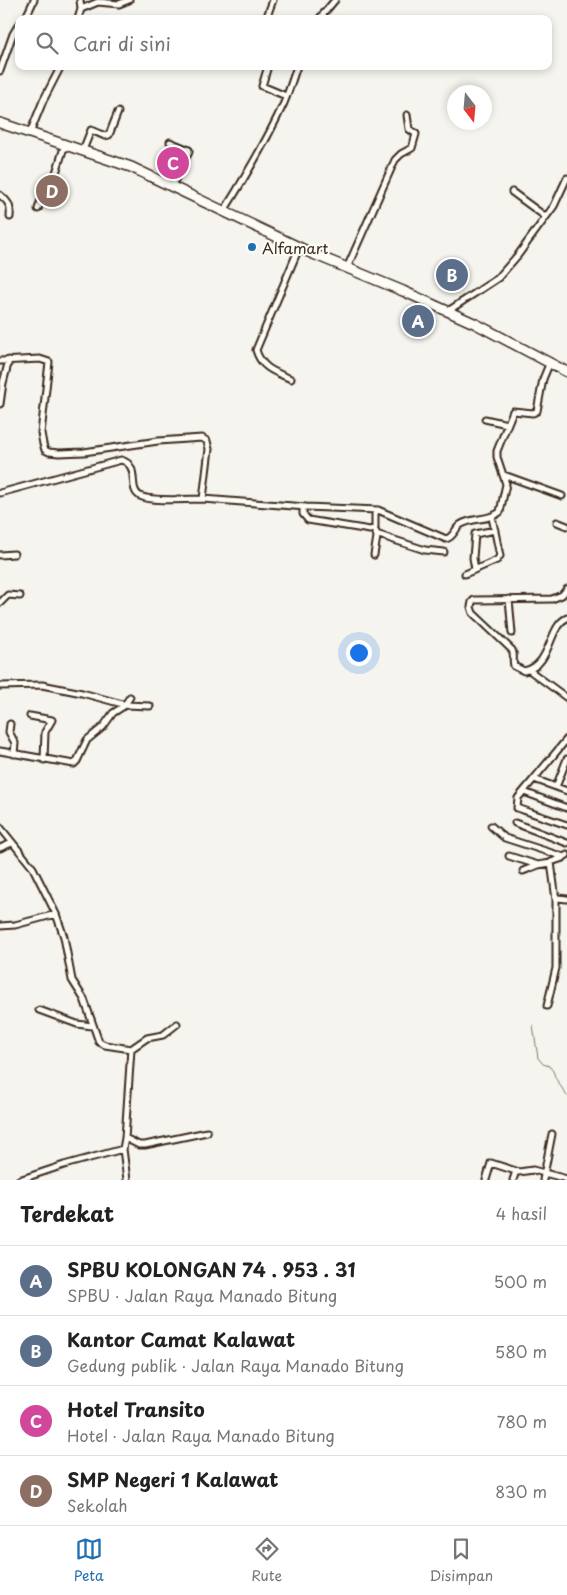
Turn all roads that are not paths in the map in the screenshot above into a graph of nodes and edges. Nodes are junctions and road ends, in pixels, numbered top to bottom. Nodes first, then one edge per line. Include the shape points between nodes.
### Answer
1 (34, 0) edge
2 (80, 0) edge
3 (129, 0) edge
4 (273, 0) edge
5 (335, 0) edge
6 (81, 9) junction
7 (27, 15) edge
8 (79, 15) edge
9 (267, 15) edge
10 (322, 15) edge
11 (15, 31) edge
12 (59, 70) edge
13 (267, 70) edge
14 (294, 70) edge
15 (0, 72) edge
16 (286, 96) junction
17 (118, 112) dead end
18 (407, 115) dead end
19 (0, 123) edge
20 (30, 133) junction
21 (170, 142) dead end
22 (65, 144) junction
23 (83, 150) junction
24 (567, 178) edge
25 (172, 186) junction
26 (512, 192) dead end
27 (0, 195) edge
28 (38, 209) dead end
29 (224, 211) junction
30 (10, 217) dead end
31 (546, 217) junction
32 (299, 248) junction
33 (347, 268) junction
34 (448, 311) junction
35 (9, 360) junction
36 (0, 361) edge
37 (550, 362) junction
38 (567, 372) edge
39 (291, 379) dead end
40 (2, 383) edge
41 (0, 404) edge
42 (485, 419) dead end
43 (507, 424) junction
44 (504, 476) junction
45 (0, 493) edge
46 (562, 496) dead end
47 (203, 499) junction
48 (303, 507) junction
49 (378, 510) junction
50 (492, 517) junction
51 (557, 522) dead end
52 (375, 526) junction
53 (567, 526) edge
54 (495, 530) junction
55 (376, 534) junction
56 (444, 552) dead end
57 (14, 554) dead end
58 (0, 555) edge
59 (374, 555) dead end
60 (475, 569) junction
61 (465, 574) dead end
62 (567, 589) edge
63 (20, 596) dead end
64 (509, 599) junction
65 (0, 603) edge
66 (567, 618) edge
67 (512, 633) dead end
68 (529, 670) junction
69 (0, 686) edge
70 (130, 697) dead end
71 (567, 698) edge
72 (124, 705) junction
73 (150, 706) dead end
74 (30, 716) dead end
75 (10, 724) dead end
76 (567, 739) edge
77 (0, 751) edge
78 (555, 753) junction
79 (14, 754) junction
80 (567, 759) edge
81 (44, 760) junction
82 (534, 779) junction
83 (556, 787) junction
84 (567, 791) edge
85 (524, 792) junction
86 (567, 808) edge
87 (515, 823) dead end
88 (567, 825) edge
89 (492, 826) dead end
90 (0, 827) edge
91 (12, 843) junction
92 (567, 843) edge
93 (0, 848) edge
94 (509, 856) dead end
95 (566, 856) edge
96 (550, 863) junction
97 (538, 865) junction
98 (523, 871) dead end
99 (567, 899) edge
100 (556, 900) junction
101 (56, 914) junction
102 (0, 926) edge
103 (547, 1006) dead end
104 (39, 1010) dead end
105 (177, 1024) dead end
106 (92, 1026) junction
107 (132, 1049) junction
108 (207, 1132) dead end
109 (552, 1134) dead end
110 (125, 1138) junction
111 (123, 1149) junction
112 (516, 1171) junction
113 (544, 1172) junction
114 (567, 1179) edge
115 (19, 1180) edge
116 (127, 1180) edge
117 (486, 1180) edge
118 (513, 1180) edge
119 (543, 1180) edge

1 - 7 street
2 - 6 street
3 - 6 street via 119,4 98,2
4 - 9 street
5 - 10 street
6 - 8 street
11 - 15 street
12 - 20 street
13 - 16 street via 262,86
14 - 16 street
16 - 29 street via 249,171
17 - 23 street via 109,135 91,130
18 - 33 street via 409,129 416,134 412,148 395,160
19 - 20 highway
20 - 22 highway
21 - 25 street via 190,152
22 - 23 highway
22 - 28 street via 55,176 46,184
23 - 25 highway
24 - 31 street
25 - 29 highway
26 - 31 street
27 - 30 street via 10,206
29 - 32 highway
31 - 34 street via 498,278
32 - 33 highway
32 - 39 street via 256,350 269,370
33 - 34 highway
34 - 37 highway
35 - 36 street
35 - 40 street
35 - 47 street via 40,359 48,360 50,364 41,432 47,451 84,452 202,438 209,449
37 - 38 highway
37 - 43 street via 537,410 533,413 513,411
40 - 41 street
42 - 43 street
43 - 44 street via 497,452
44 - 46 street
44 - 50 street via 506,484 501,509
45 - 47 street via 121,460 131,467 136,492 141,497
47 - 48 street
48 - 49 street
48 - 52 street via 303,514 308,520 370,530
49 - 50 street via 446,539 462,524
49 - 52 street
50 - 54 street
51 - 53 street
52 - 55 street
54 - 60 street via 500,556
54 - 60 street via 475,534
55 - 56 street via 426,550
55 - 59 street
57 - 58 street
60 - 61 street
62 - 64 street via 552,599
63 - 65 street via 8,595
64 - 67 street
64 - 68 street via 474,600 471,607 473,613 512,650 514,666 522,671
66 - 68 street via 561,622 543,657
68 - 71 street
69 - 72 street via 42,685
70 - 72 street
72 - 73 street
72 - 81 street via 87,740 75,763
74 - 81 street via 52,720 45,732
75 - 79 street
76 - 78 street
77 - 79 street
78 - 80 street
78 - 82 street
79 - 81 street
80 - 83 street
82 - 83 street
82 - 85 street
83 - 84 street
85 - 86 street
85 - 88 street via 518,798 517,808
87 - 92 street
89 - 95 street via 505,838
90 - 91 street
91 - 93 street
91 - 101 street via 32,868
94 - 97 street
95 - 96 street
96 - 97 street
96 - 100 street
97 - 98 street
99 - 100 street
100 - 103 street via 556,968
101 - 102 street
101 - 106 street via 72,980 84,999
104 - 106 street
105 - 107 street
106 - 107 street via 99,1042
107 - 110 street
108 - 110 street via 145,1145
109 - 113 street
110 - 111 street
111 - 115 street
111 - 116 street
112 - 113 street
112 - 117 street via 491,1163
112 - 118 street
113 - 114 street
113 - 119 street

